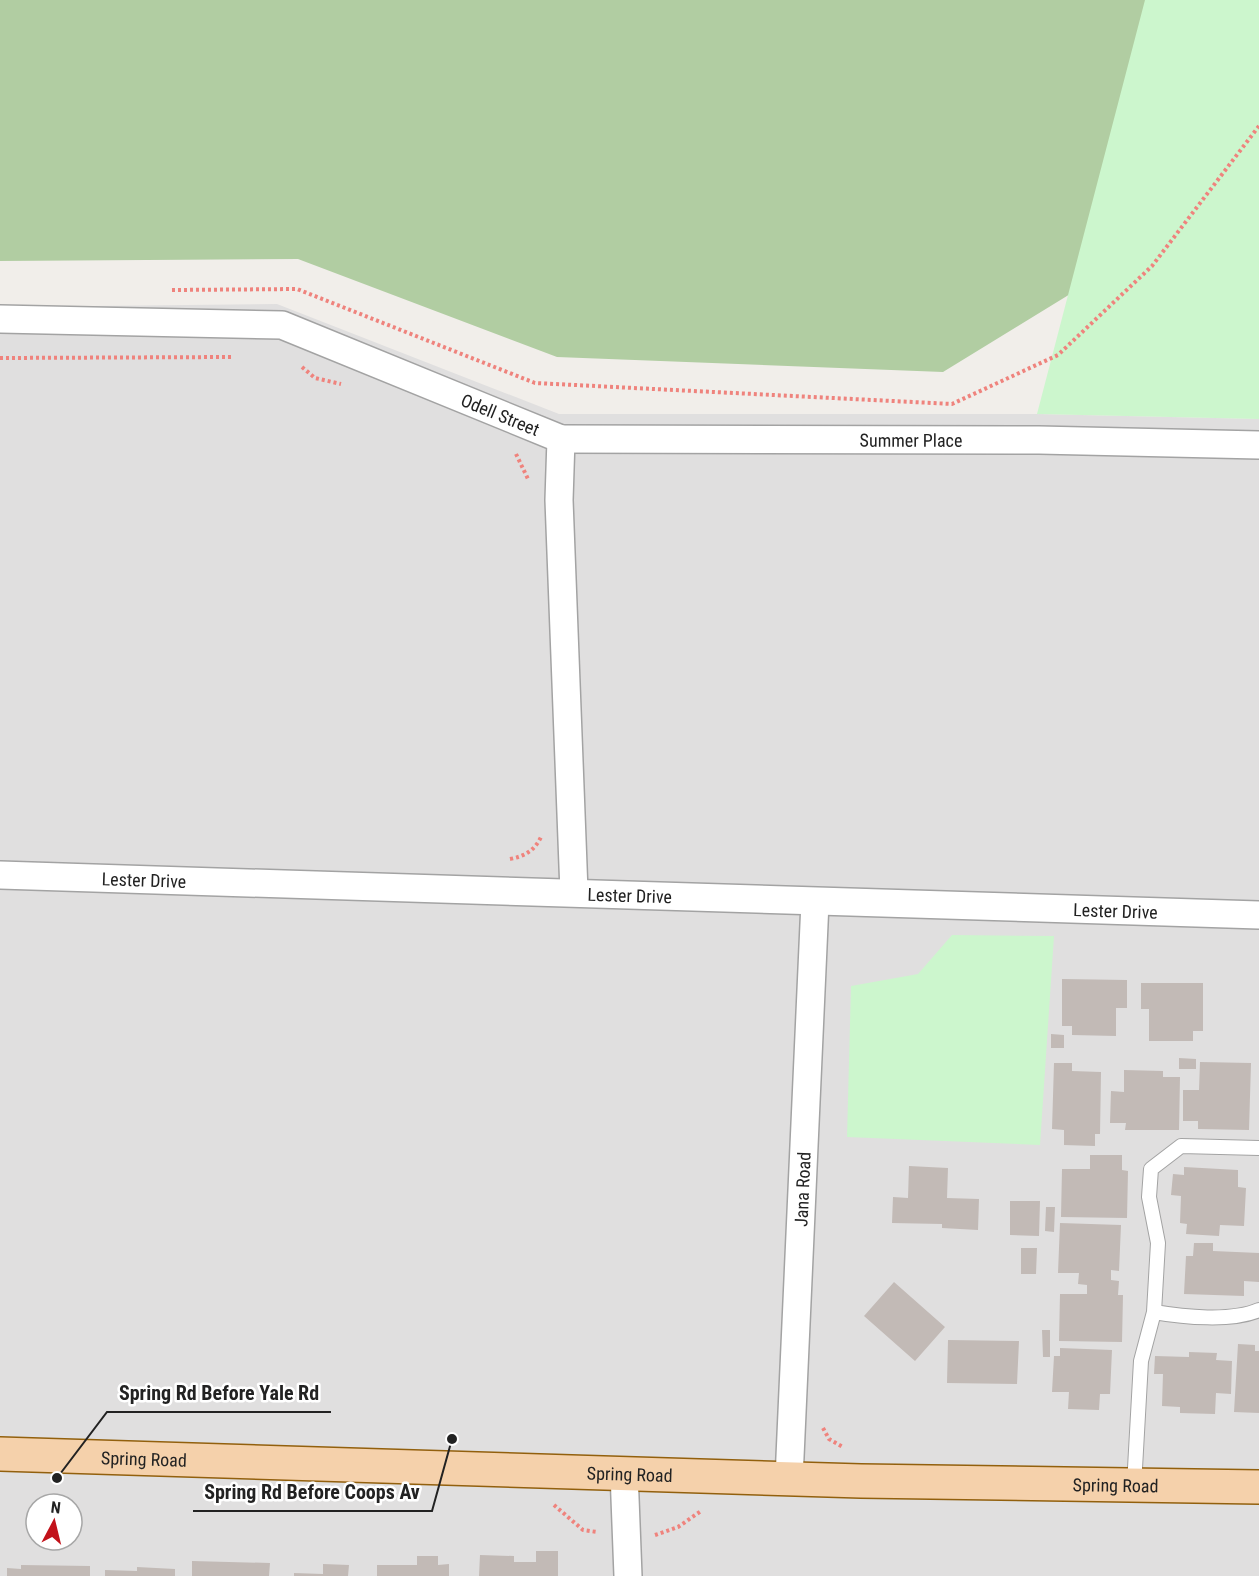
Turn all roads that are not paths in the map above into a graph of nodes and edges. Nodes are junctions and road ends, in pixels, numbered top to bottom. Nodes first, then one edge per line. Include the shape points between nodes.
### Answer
1 (0, 319) edge
2 (561, 439) junction
3 (1259, 445) edge
4 (0, 874) edge
5 (574, 892) junction
6 (815, 902) junction
7 (1259, 915) edge
8 (1259, 1148) edge
9 (1259, 1310) edge
10 (1154, 1312) junction
11 (0, 1454) edge
12 (624, 1472) junction
13 (789, 1479) junction
14 (1134, 1486) junction
15 (1259, 1487) edge
16 (628, 1576) edge

1 - 2 street, Odell Street via 282,325
2 - 3 street, Summer Place via 1039,440
2 - 5 street, Odell Street via 559,500
4 - 5 street, Lester Drive
5 - 6 street, Lester Drive
6 - 7 street, Lester Drive
6 - 13 street, Jana Road
8 - 10 lane via 1181,1146 1151,1169 1149,1197 1158,1243
9 - 10 lane via 1244,1317
10 - 14 lane via 1141,1361
11 - 12 main road, Spring Road
12 - 13 main road, Spring Road
12 - 16 street
13 - 14 main road, Spring Road
14 - 15 main road, Spring Road

